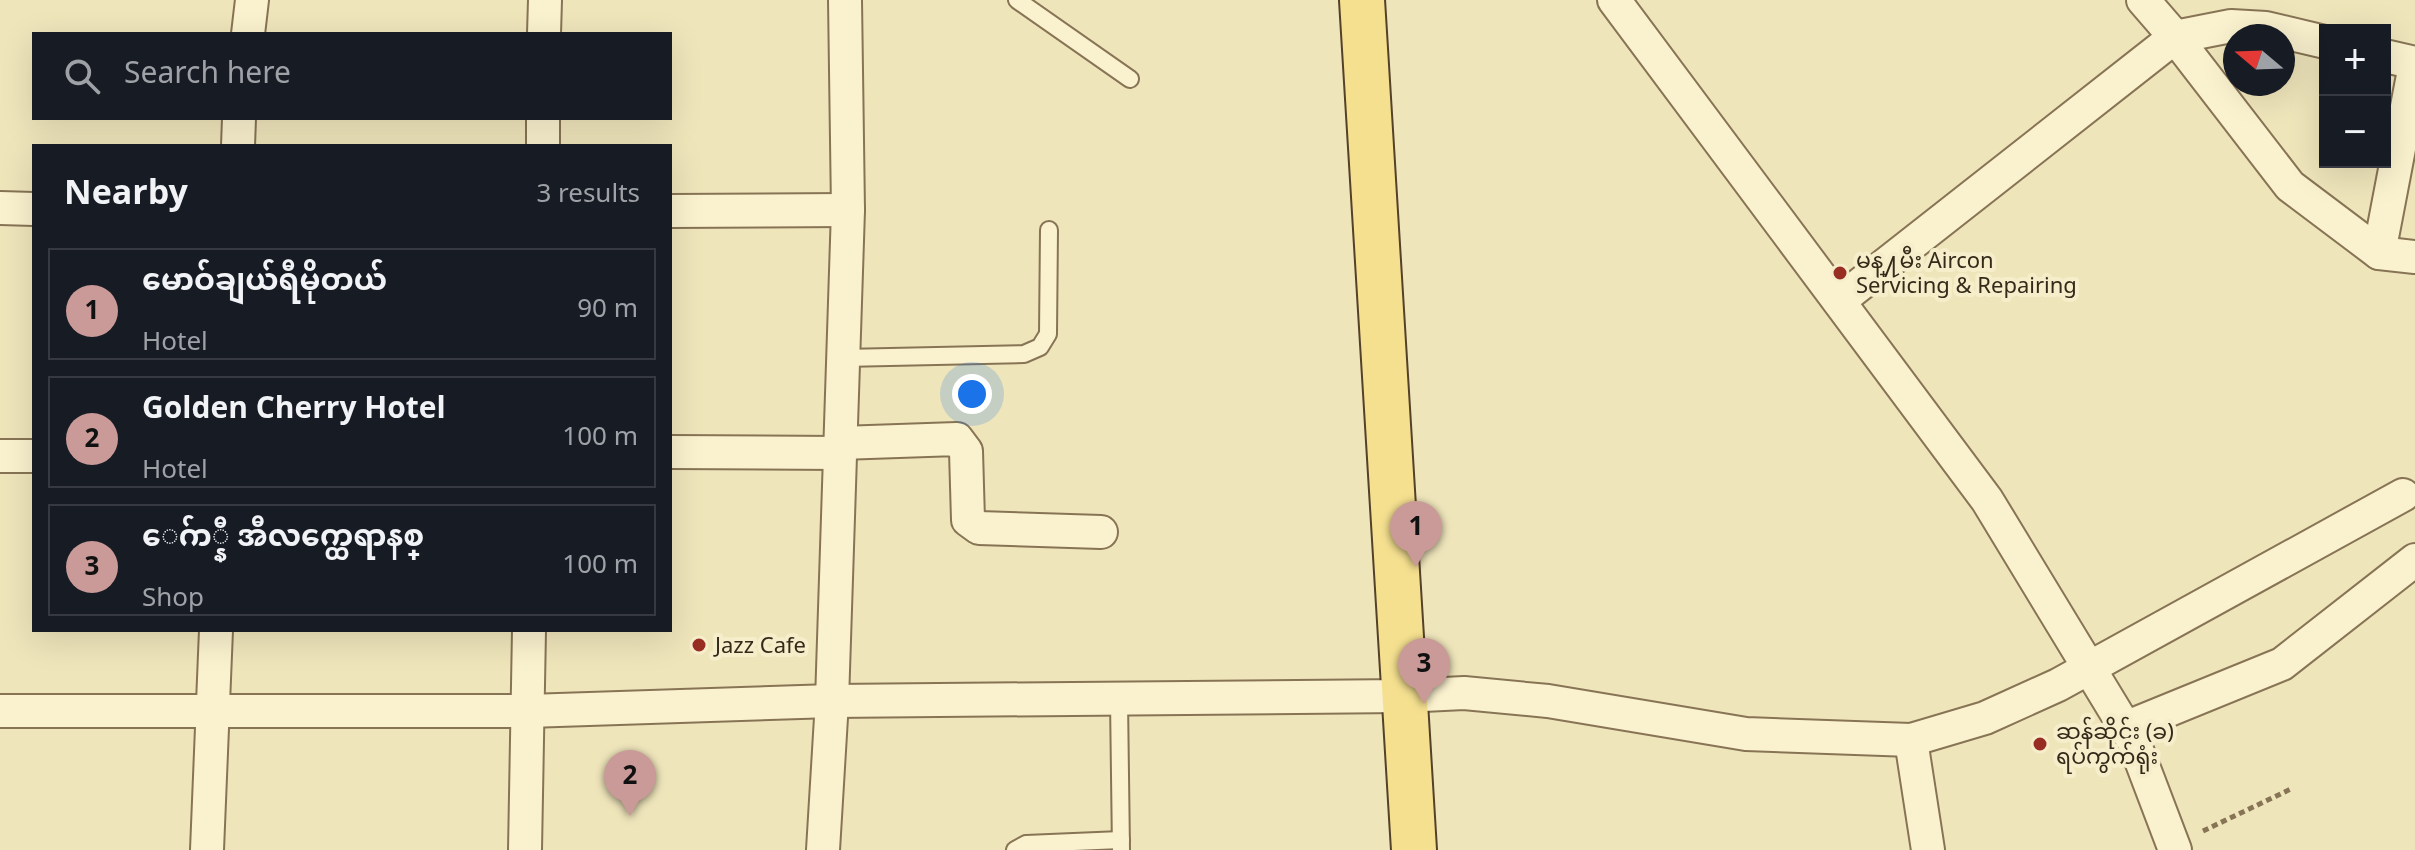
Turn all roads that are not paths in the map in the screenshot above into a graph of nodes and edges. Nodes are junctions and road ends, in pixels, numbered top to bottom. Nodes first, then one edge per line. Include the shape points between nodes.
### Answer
1 (252, 0) edge
2 (545, 0) edge
3 (845, 0) edge
4 (1017, 0) edge
5 (1362, 0) edge
6 (1614, 0) edge
7 (2143, 0) edge
8 (248, 32) edge
9 (544, 32) edge
10 (2175, 37) junction
11 (2319, 41) edge
12 (2391, 58) edge
13 (2415, 64) edge
14 (1130, 79) dead end
15 (239, 120) edge
16 (543, 120) edge
17 (238, 144) edge
18 (543, 144) edge
19 (0, 208) edge
20 (32, 209) edge
21 (848, 210) junction
22 (672, 211) edge
23 (1049, 230) dead end
24 (2379, 253) junction
25 (2415, 257) edge
26 (1839, 301) junction
27 (843, 358) junction
28 (840, 448) junction
29 (672, 452) edge
30 (0, 456) edge
31 (32, 456) edge
32 (2403, 495) dead end
33 (1101, 532) dead end
34 (2415, 560) edge
35 (216, 632) edge
36 (529, 632) edge
37 (2090, 667) junction
38 (1403, 696) junction
39 (1119, 700) junction
40 (832, 701) junction
41 (213, 709) junction
42 (0, 711) edge
43 (528, 711) junction
44 (2125, 728) junction
45 (1911, 740) junction
46 (1121, 845) edge
47 (2174, 848) edge
48 (207, 850) edge
49 (525, 850) edge
50 (823, 850) edge
51 (1015, 850) edge
52 (1414, 850) edge
53 (1928, 850) edge

1 - 8 street
2 - 9 street
3 - 21 street
4 - 14 lane
5 - 38 main road
6 - 26 street
7 - 10 street
10 - 11 street via 2231,26
10 - 24 street via 2290,186
10 - 26 street
12 - 13 street
13 - 24 street
15 - 17 street
16 - 18 street
19 - 20 street
21 - 22 street
21 - 27 street
23 - 27 lane via 1048,334 1040,347 1024,354
24 - 25 street
26 - 37 street via 1987,500
27 - 28 street
28 - 29 street
28 - 33 street via 957,439 966,451 968,520 979,528
28 - 40 street
30 - 31 street
32 - 37 street
34 - 44 street via 2282,664
35 - 41 street
36 - 43 street
37 - 44 street
37 - 45 street via 1985,718
38 - 39 street
38 - 45 street via 1464,693 1548,701 1746,734
38 - 52 main road
39 - 40 street
39 - 46 lane
40 - 43 street
40 - 50 street
41 - 42 street
41 - 43 street
41 - 48 street
43 - 49 street
44 - 47 street
45 - 53 street
46 - 51 lane via 1026,844

